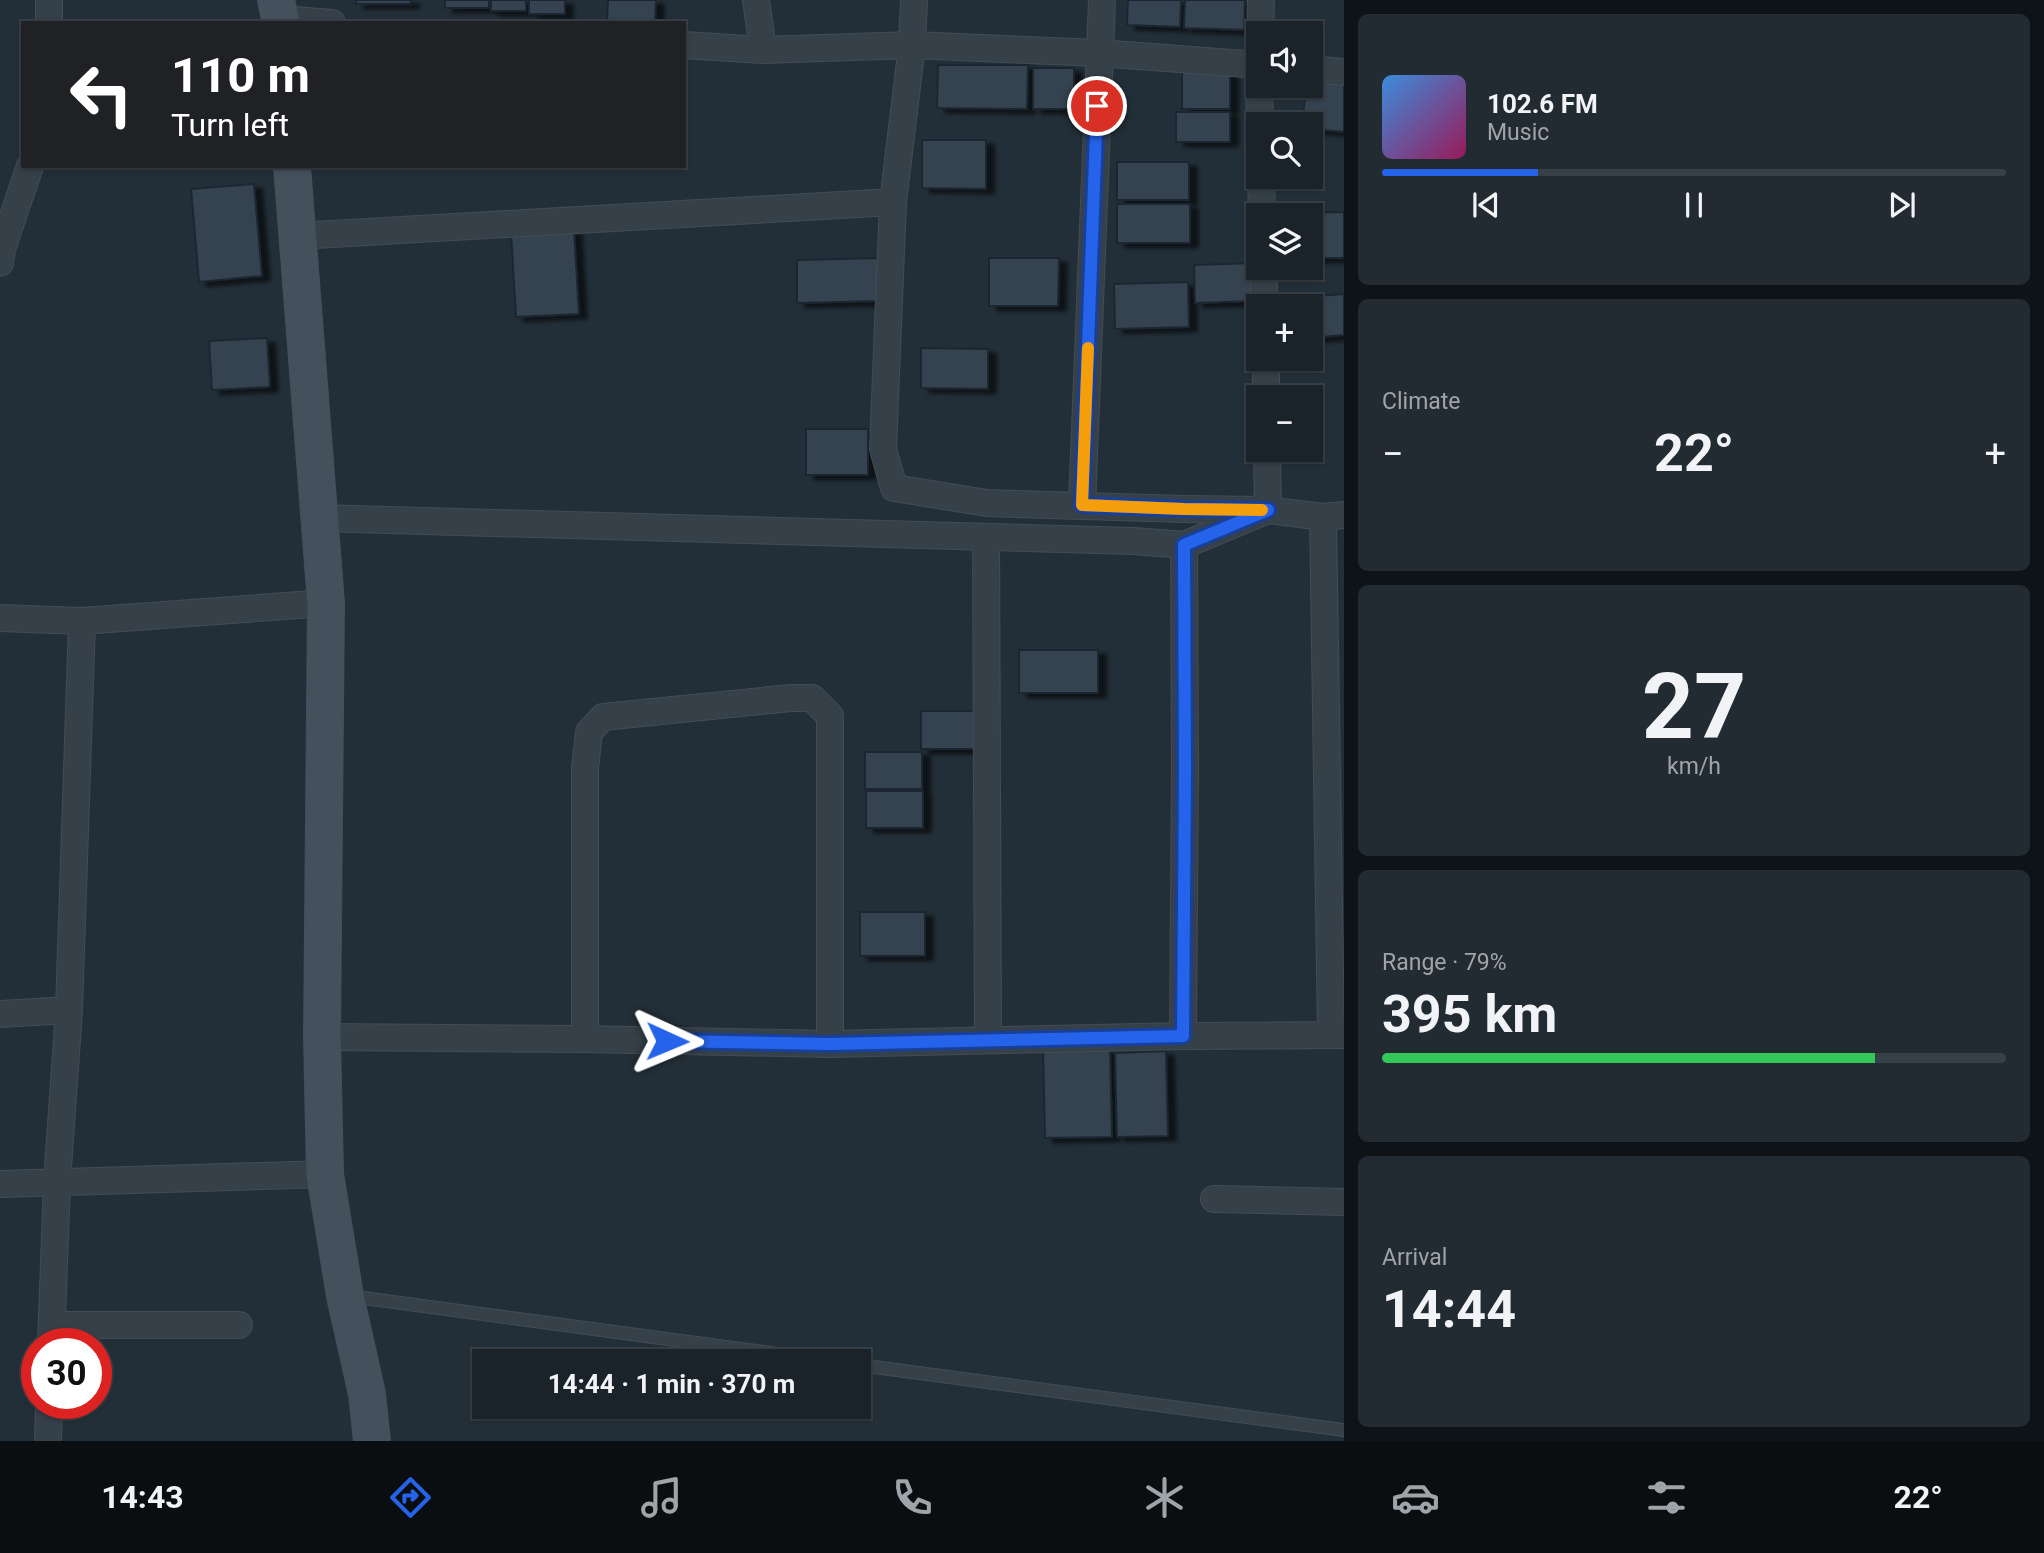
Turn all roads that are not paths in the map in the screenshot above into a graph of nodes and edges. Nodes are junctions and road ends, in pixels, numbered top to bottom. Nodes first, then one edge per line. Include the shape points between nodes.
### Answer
1 (49, 0) edge
2 (757, 0) edge
3 (914, 0) edge
4 (1102, 0) edge
5 (1261, 0) edge
6 (279, 14) edge
7 (49, 21) edge
8 (320, 21) edge
9 (1260, 21) edge
10 (686, 45) edge
11 (912, 45) junction
12 (763, 50) junction
13 (1099, 52) junction
14 (1246, 64) edge
15 (1323, 70) edge
16 (1344, 72) edge
17 (29, 168) edge
18 (292, 168) edge
19 (892, 202) junction
20 (297, 236) junction
21 (0, 263) edge
22 (1267, 462) edge
23 (1082, 505) junction
24 (1268, 510) junction
25 (1334, 516) edge
26 (319, 518) junction
27 (986, 537) junction
28 (1184, 545) junction
29 (326, 603) junction
30 (0, 618) edge
31 (82, 621) junction
32 (69, 1010) junction
33 (0, 1014) edge
34 (1338, 1035) edge
35 (1183, 1036) junction
36 (322, 1037) junction
37 (586, 1039) junction
38 (988, 1040) junction
39 (830, 1044) junction
40 (325, 1174) junction
41 (57, 1182) junction
42 (0, 1184) edge
43 (1214, 1199) dead end
44 (1344, 1202) edge
45 (345, 1296) junction
46 (239, 1325) dead end
47 (51, 1328) edge
48 (112, 1332) edge
49 (740, 1349) edge
50 (871, 1366) edge
51 (49, 1419) edge
52 (1344, 1430) edge
53 (48, 1441) edge
54 (372, 1441) edge

1 - 7 street
2 - 12 street
3 - 11 street
4 - 13 street
5 - 9 street
6 - 8 street
10 - 12 street
11 - 12 street
11 - 13 street
11 - 19 street
13 - 14 street
13 - 23 street
15 - 16 street
17 - 21 street
18 - 20 street
19 - 20 street
19 - 23 street via 883,449 894,488 987,503
20 - 26 street
22 - 24 street
23 - 24 street
24 - 25 street
24 - 28 street
25 - 34 street
26 - 27 street
26 - 29 street
27 - 28 street
27 - 38 street
28 - 35 street
29 - 31 street
29 - 36 street
30 - 31 street
31 - 32 street
32 - 33 street
32 - 41 street
34 - 35 street
35 - 38 street
36 - 37 street
36 - 40 street
37 - 39 street
37 - 39 street via 589,732 603,717 812,698 830,716
38 - 39 street
40 - 41 street
40 - 45 street
41 - 42 street
41 - 47 street
43 - 44 street
45 - 49 lane
45 - 54 street via 367,1394
46 - 48 street
50 - 52 lane
51 - 53 street

